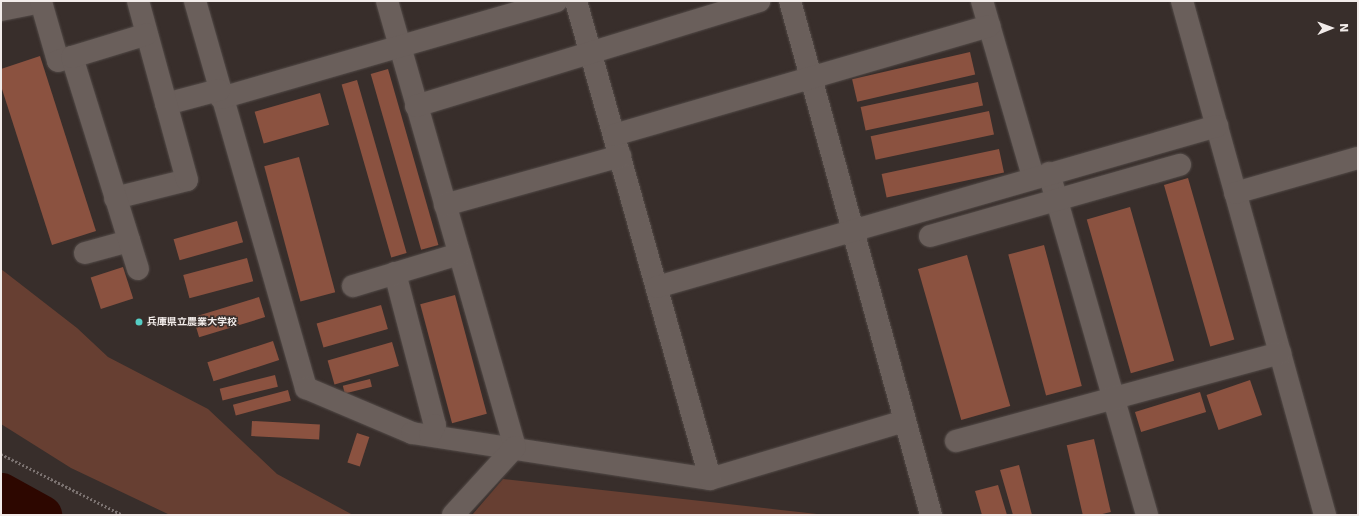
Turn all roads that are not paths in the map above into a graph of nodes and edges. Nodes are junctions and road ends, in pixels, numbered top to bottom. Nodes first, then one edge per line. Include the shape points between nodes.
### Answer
1 (138, 1) edge
2 (194, 1) edge
3 (387, 1) edge
4 (556, 1) edge
5 (576, 1) edge
6 (759, 1) edge
7 (790, 1) edge
8 (982, 1) edge
9 (1182, 1) edge
10 (1, 10) edge
11 (989, 26) junction
12 (147, 34) junction
13 (399, 46) junction
14 (590, 52) junction
15 (72, 57) junction
16 (811, 79) junction
17 (220, 94) junction
18 (166, 104) junction
19 (416, 106) junction
20 (1217, 126) junction
21 (614, 135) junction
22 (620, 156) junction
23 (1358, 158) edge
24 (1180, 165) dead end
25 (1041, 175) junction
26 (1235, 193) junction
27 (115, 198) junction
28 (1057, 200) junction
29 (445, 206) junction
30 (852, 230) junction
31 (930, 236) dead end
32 (129, 241) junction
33 (85, 253) dead end
34 (459, 254) junction
35 (138, 269) dead end
36 (395, 273) junction
37 (352, 286) dead end
38 (657, 288) junction
39 (1280, 353) junction
40 (1113, 400) junction
41 (904, 421) junction
42 (430, 436) junction
43 (956, 441) dead end
44 (515, 448) junction
45 (710, 479) junction
46 (453, 515) edge
47 (932, 515) edge
48 (1147, 515) edge
49 (1325, 515) edge

1 - 12 lane
2 - 17 lane
3 - 13 lane
4 - 13 lane
5 - 14 lane
6 - 14 lane
7 - 16 lane
8 - 11 lane
9 - 20 lane
10 - 15 lane via 41,2 58,61
11 - 16 lane
11 - 25 lane
12 - 15 lane
12 - 18 lane
13 - 17 lane
13 - 19 lane
14 - 19 lane
14 - 21 lane
15 - 27 lane
16 - 21 lane
16 - 30 lane
17 - 18 lane
17 - 42 lane via 306,388 412,433
18 - 27 lane via 187,180
19 - 29 lane
20 - 25 lane
20 - 26 lane
21 - 22 lane
22 - 29 lane
22 - 38 lane
23 - 26 lane
24 - 28 lane
25 - 28 lane
25 - 30 lane
26 - 39 lane
27 - 32 lane
28 - 31 lane
28 - 40 lane
29 - 34 lane
30 - 38 lane
30 - 41 lane
32 - 33 lane
32 - 35 lane
34 - 36 lane
34 - 44 lane
36 - 37 lane
36 - 42 lane via 435,425
38 - 45 lane
39 - 40 lane
39 - 49 lane
40 - 43 lane
40 - 48 lane
41 - 45 lane
41 - 47 lane
42 - 44 lane
44 - 45 lane
44 - 46 lane

